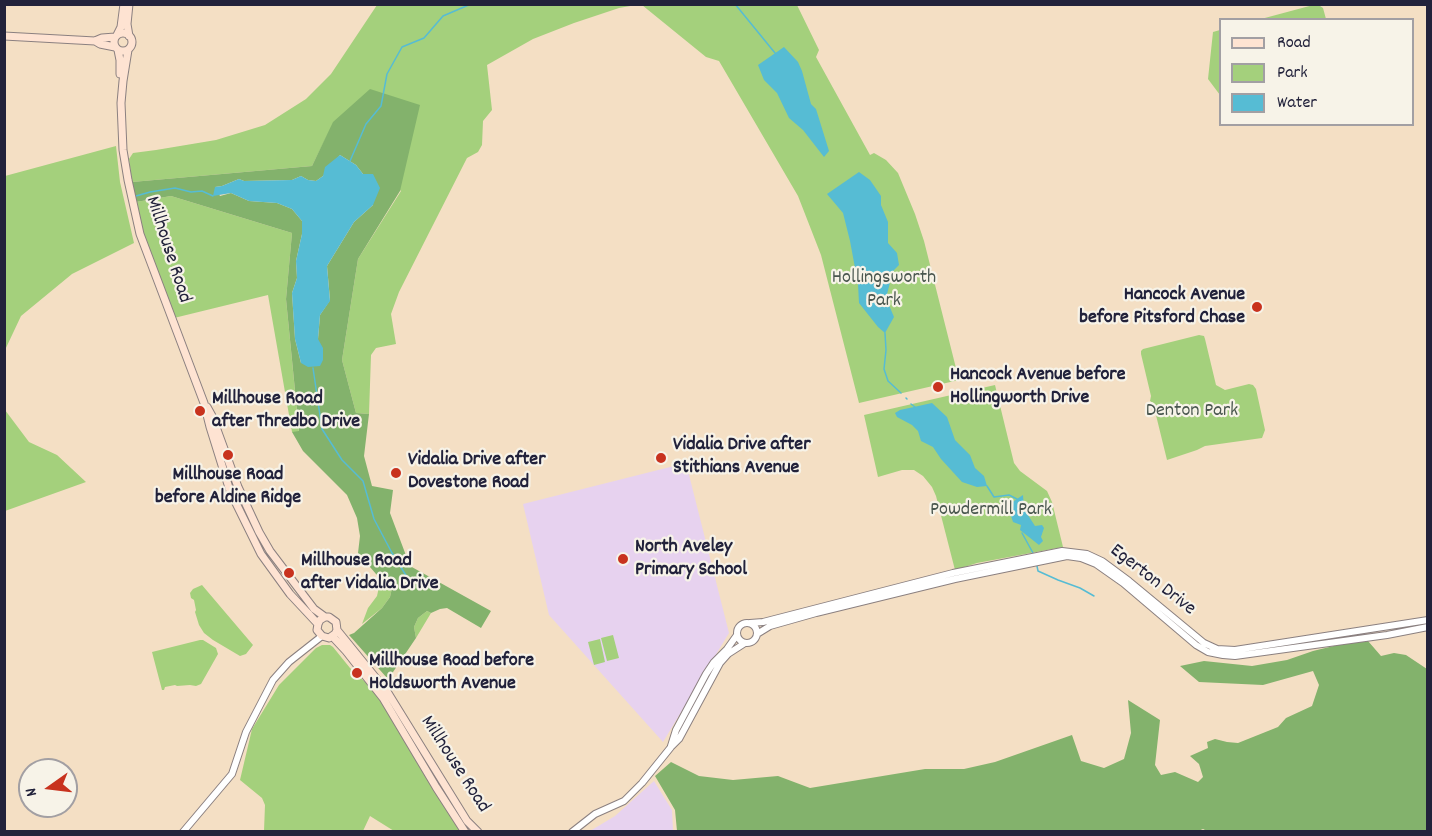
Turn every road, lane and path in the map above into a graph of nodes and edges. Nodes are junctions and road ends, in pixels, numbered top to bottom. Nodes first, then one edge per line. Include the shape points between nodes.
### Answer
1 (124, 4) edge
2 (129, 4) edge
3 (4, 36) edge
4 (116, 36) junction
5 (129, 36) junction
6 (95, 41) junction
7 (116, 48) junction
8 (128, 50) junction
9 (121, 103) junction
10 (204, 403) junction
11 (1046, 557) junction
12 (1023, 562) junction
13 (325, 617) junction
14 (1428, 620) edge
15 (750, 623) junction
16 (1428, 627) edge
17 (319, 630) junction
18 (335, 633) junction
19 (758, 634) junction
20 (737, 635) junction
21 (745, 643) junction
22 (671, 747) junction
23 (183, 831) edge
24 (465, 831) edge
25 (478, 831) edge
26 (572, 831) edge

1 - 4 main road
2 - 5 main road
3 - 6 main road
4 - 5 main road
4 - 6 main road
4 - 7 main road
5 - 8 main road via 132,44
6 - 7 main road
7 - 8 main road
7 - 9 main road, Millhouse Road
8 - 9 main road, Millhouse Road
9 - 10 main road, Millhouse Road via 123,150 140,234
10 - 13 main road, Millhouse Road via 261,536 294,584
10 - 17 main road, Millhouse Road via 230,491 261,554
11 - 12 street, Egerton Drive
11 - 14 street, Egerton Drive via 1071,551 1102,561 1204,643 1217,649 1235,650
11 - 16 street, Egerton Drive via 1067,556 1096,564 1196,645 1223,656
12 - 15 street, Egerton Drive via 953,573
12 - 19 street, Egerton Drive via 786,621
13 - 17 main road via 320,620
13 - 18 main road, Millhouse Road via 336,622
15 - 19 street
15 - 20 street, Egerton Drive via 741,625
17 - 18 main road via 325,637
17 - 23 street via 273,680 246,732 232,774
18 - 24 main road, Millhouse Road via 382,698
18 - 25 main road, Millhouse Road via 388,693 467,821
19 - 21 street, Egerton Drive via 755,640
20 - 21 street
20 - 22 street, Egerton Drive via 706,674
21 - 22 street, Egerton Drive via 720,663
22 - 26 street, Egerton Drive via 624,801 595,814

